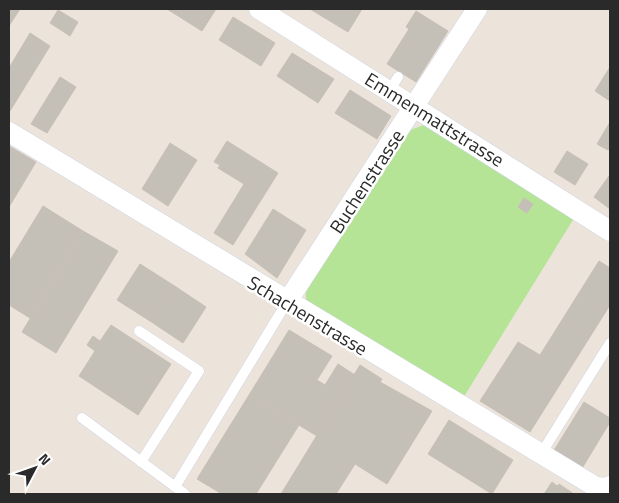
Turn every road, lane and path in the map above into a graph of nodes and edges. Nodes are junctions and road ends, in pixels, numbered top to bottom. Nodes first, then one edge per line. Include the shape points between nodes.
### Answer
1 (260, 9) edge
2 (477, 9) edge
3 (416, 106) junction
4 (9, 132) edge
5 (610, 231) edge
6 (287, 302) junction
7 (139, 331) dead end
8 (610, 343) edge
9 (82, 418) dead end
10 (541, 454) junction
11 (141, 462) junction
12 (610, 486) edge
13 (175, 487) junction
14 (185, 494) edge

1 - 3 street, Emmenmattstrasse via 394,83
2 - 3 street, Buchenstrasse
3 - 5 street, Emmenmattstrasse
3 - 6 street, Buchenstrasse
4 - 6 street, Schachenstrasse
6 - 10 street, Schachenstrasse
6 - 13 lane
7 - 11 lane via 199,371
8 - 10 lane
9 - 11 lane
10 - 12 street, Schachenstrasse via 596,486
11 - 13 lane
13 - 14 lane

